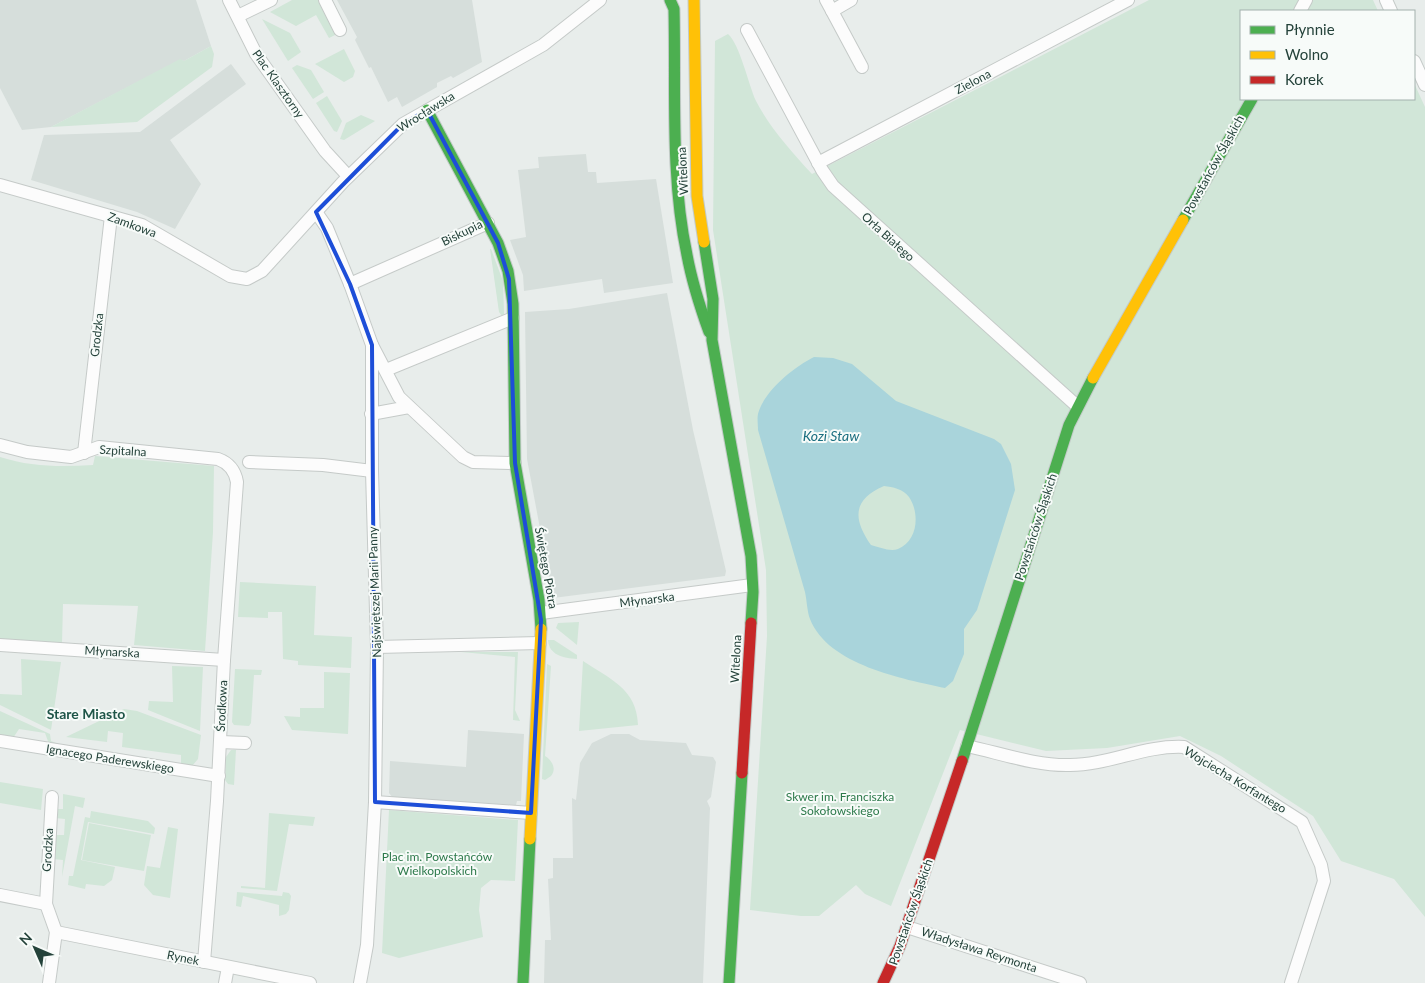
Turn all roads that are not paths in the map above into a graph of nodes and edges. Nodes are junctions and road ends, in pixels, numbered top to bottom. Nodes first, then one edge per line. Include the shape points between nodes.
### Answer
1 (230, 0) edge
2 (271, 0) edge
3 (325, 0) edge
4 (600, 0) edge
5 (694, 0) edge
6 (851, 0) edge
7 (1128, 0) edge
8 (672, 4) edge
9 (829, 6) edge
10 (238, 16) junction
11 (340, 30) dead end
12 (747, 30) dead end
13 (1415, 63) edge
14 (862, 67) dead end
15 (1425, 85) edge
16 (1251, 100) edge
17 (426, 110) junction
18 (818, 163) junction
19 (348, 176) junction
20 (0, 185) edge
21 (316, 212) junction
22 (111, 216) junction
23 (488, 223) junction
24 (256, 275) joint
25 (350, 284) junction
26 (513, 318) junction
27 (712, 340) junction
28 (372, 345) junction
29 (386, 370) junction
30 (1077, 406) junction
31 (409, 407) junction
32 (371, 414) junction
33 (0, 445) edge
34 (84, 453) junction
35 (218, 459) joint
36 (249, 462) dead end
37 (516, 463) junction
38 (372, 471) junction
39 (752, 585) junction
40 (541, 613) junction
41 (540, 644) junction
42 (0, 645) edge
43 (377, 647) junction
44 (224, 660) junction
45 (0, 741) edge
46 (221, 742) junction
47 (245, 743) dead end
48 (968, 746) junction
49 (219, 776) junction
50 (52, 797) dead end
51 (375, 802) junction
52 (531, 813) junction
53 (0, 896) edge
54 (46, 904) junction
55 (55, 927) junction
56 (907, 927) junction
57 (204, 962) junction
58 (228, 967) junction
59 (49, 983) edge
60 (225, 983) edge
61 (310, 983) edge
62 (360, 983) edge
63 (523, 983) edge
64 (729, 983) edge
65 (883, 983) edge
66 (1080, 983) edge
67 (1290, 983) edge

1 - 10 street, Plac Klasztorny
2 - 10 street
3 - 11 street
4 - 17 street, Wrocławska via 543,45
5 - 27 street, Witelona via 697,196 713,300
6 - 9 street
7 - 18 street, Zielona
8 - 27 street, Witelona via 681,213 697,304
9 - 14 street
10 - 19 street, Plac Klasztorny via 256,54 324,151
12 - 18 street, Orła Białego
13 - 15 street
16 - 30 street, Powstańców Śląskich
17 - 19 street, Wrocławska via 400,127
17 - 23 street, Biskupia
18 - 30 street, Orła Białego via 837,191
19 - 21 street, Wrocławska
20 - 22 street, Zamkowa
21 - 24 street, Wrocławska
21 - 25 street, Najświętszej Marii Panny
22 - 24 street, Zamkowa via 149,228 233,277 245,279
22 - 34 street, Grodzka
23 - 25 street, Biskupia
23 - 26 street, Świętego Piotra via 508,271
25 - 28 street, Najświętszej Marii Panny
26 - 29 street
26 - 37 street, Świętego Piotra
27 - 39 street, Witelona via 746,520
28 - 29 street
28 - 32 street, Najświętszej Marii Panny
29 - 31 street via 398,395
30 - 48 street, Powstańców Śląskich
31 - 32 street
31 - 37 street via 469,461
32 - 38 street, Najświętszej Marii Panny
33 - 34 street, Szpitalna via 71,457
34 - 35 street, Szpitalna via 99,447
35 - 44 street, Środkowa via 232,468 237,480
36 - 38 street
37 - 40 street, Świętego Piotra
38 - 43 street, Najświętszej Marii Panny
39 - 40 street, Młynarska
39 - 64 street, Witelona via 743,786
40 - 41 street, Świętego Piotra
41 - 43 street
41 - 52 street, Świętego Piotra
42 - 44 street, Młynarska
43 - 51 street, Najświętszej Marii Panny
44 - 46 street, Środkowa
45 - 49 street, Ignacego Paderewskiego
46 - 47 street
46 - 49 street, Środkowa
48 - 56 street, Powstańców Śląskich
48 - 67 street, Wojciecha Korfantego via 1071,765 1165,746 1184,747 1302,822 1321,865 1324,881
49 - 57 street, Środkowa
50 - 54 street, Grodzka
51 - 52 street
51 - 62 street, Najświętszej Marii Panny via 367,945
52 - 63 street, Świętego Piotra
53 - 54 street
54 - 55 street
55 - 57 street, Rynek
55 - 59 street
56 - 65 street, Powstańców Śląskich
56 - 66 street, Władysława Reymonta
57 - 58 street, Rynek
58 - 60 street
58 - 61 street, Rynek

